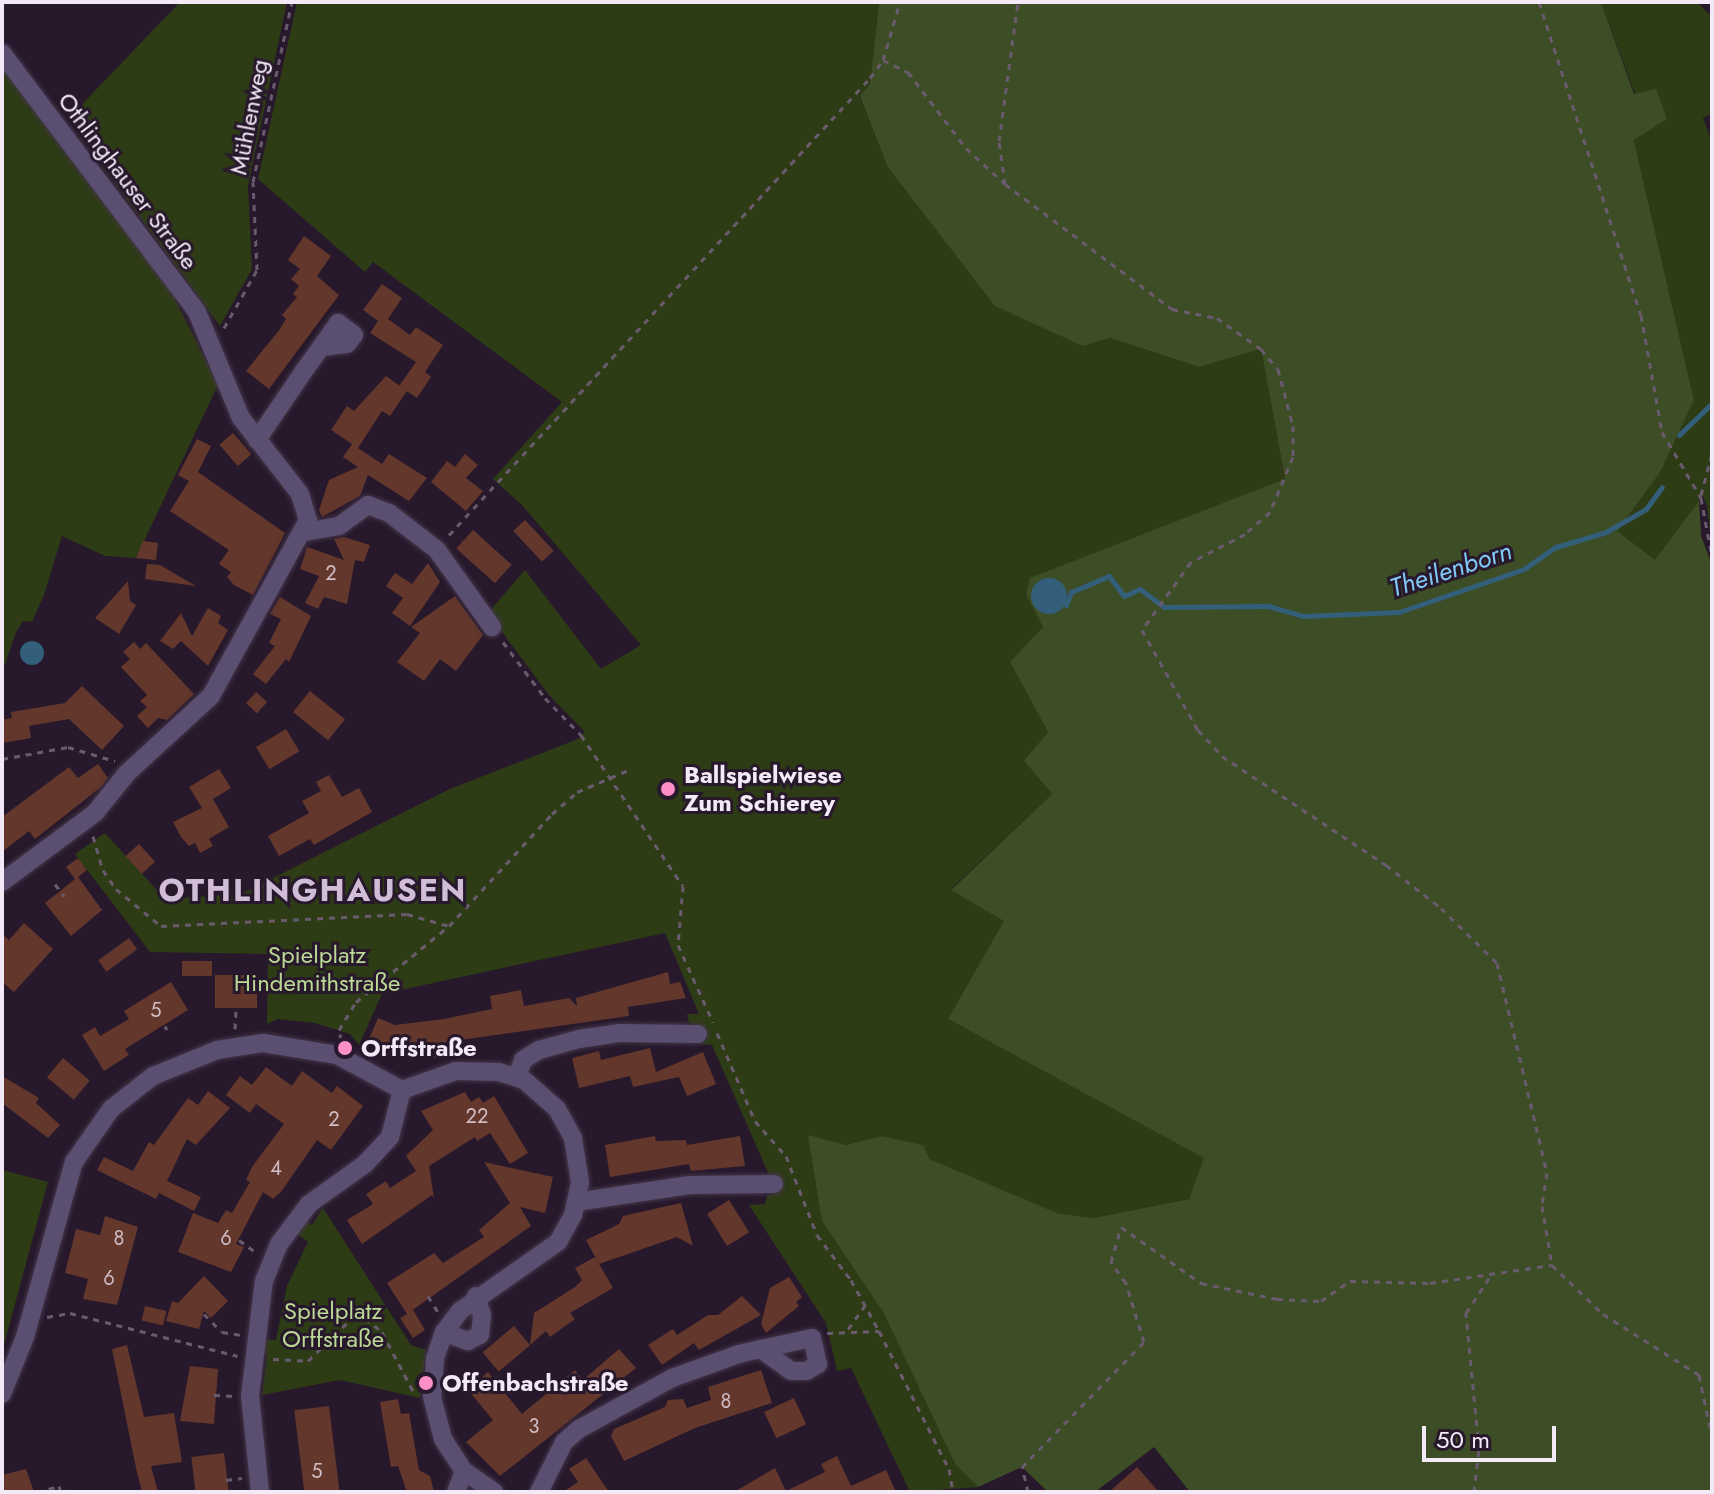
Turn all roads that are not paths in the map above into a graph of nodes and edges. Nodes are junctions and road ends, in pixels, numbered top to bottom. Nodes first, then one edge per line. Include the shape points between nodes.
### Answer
1 (2, 53) edge
2 (321, 347) dead end
3 (257, 440) junction
4 (305, 532) junction
5 (492, 627) road end
6 (2, 882) edge
7 (698, 1034) dead end
8 (517, 1076) junction
9 (402, 1090) junction
10 (774, 1184) dead end
11 (576, 1202) junction
12 (476, 1296) junction
13 (444, 1332) junction
14 (761, 1349) dead end
15 (2, 1394) edge
16 (464, 1471) junction
17 (260, 1492) edge
18 (456, 1492) edge
19 (494, 1492) edge
20 (539, 1492) edge

1 - 3 street, Othlinghauser Straße via 158,259 212,340 241,418
2 - 3 street
3 - 4 street, Othlinghauser Straße via 307,507
4 - 5 street via 339,526 361,507 375,506 416,529 437,550
4 - 6 street via 211,696 127,773 112,798
7 - 8 street via 679,1025 556,1044 523,1060
8 - 9 street via 456,1071
8 - 11 street via 557,1109 573,1138 580,1182
9 - 15 street via 335,1055 263,1043 217,1050 153,1076 111,1109 74,1162 32,1313
9 - 17 street via 394,1129 383,1146 309,1204 279,1244 259,1296 250,1410
10 - 11 street via 690,1185
11 - 12 street via 566,1228 546,1254
12 - 13 street
12 - 13 street via 480,1335 468,1341
13 - 16 street via 432,1371 432,1397 443,1439
14 - 20 street via 672,1378 594,1419 564,1442
16 - 18 street
16 - 19 street

